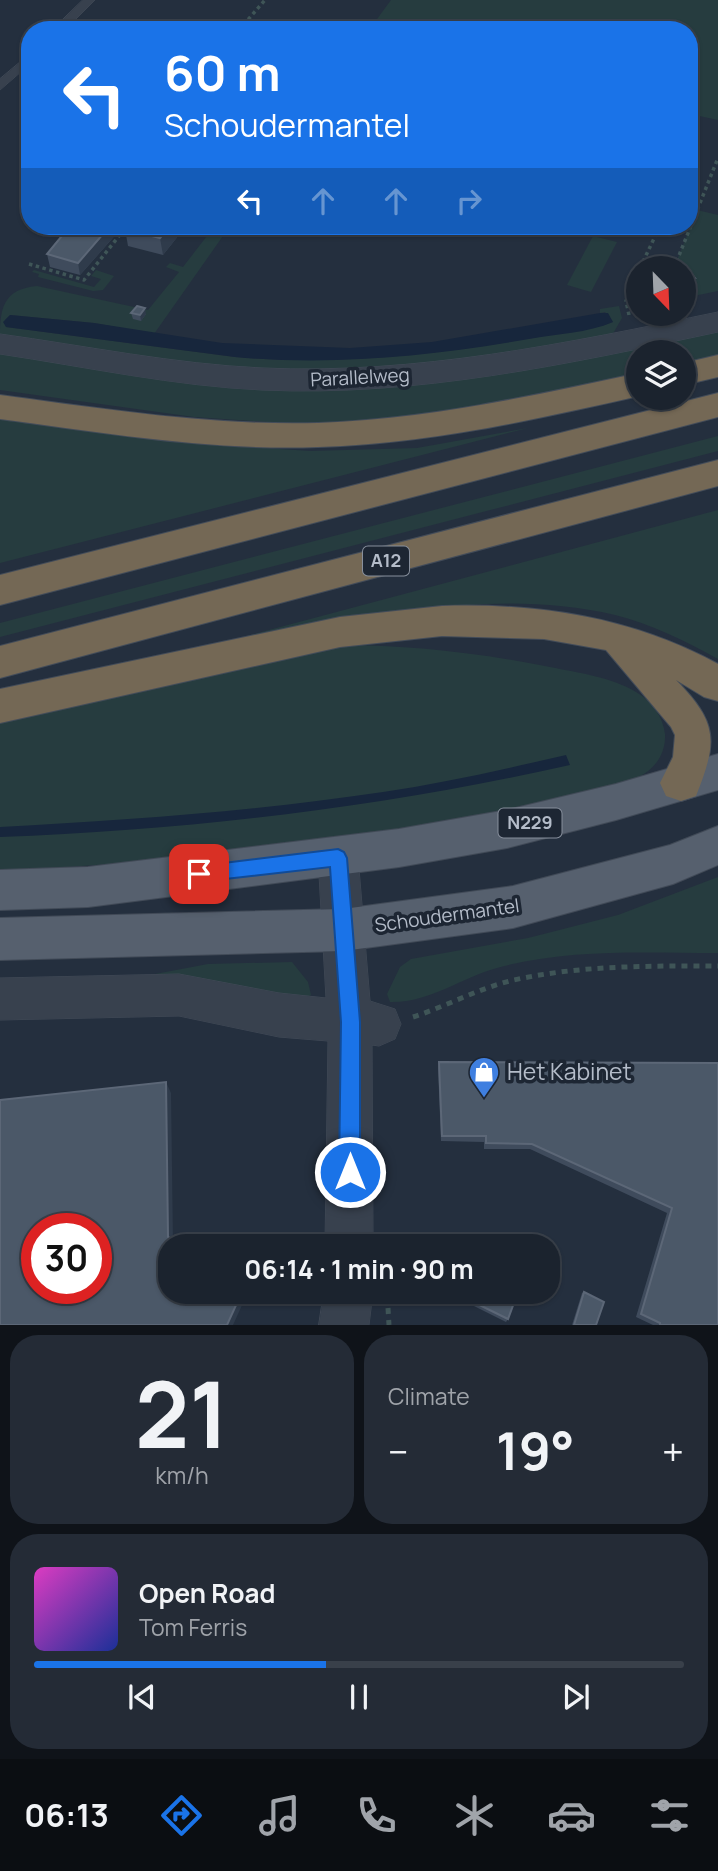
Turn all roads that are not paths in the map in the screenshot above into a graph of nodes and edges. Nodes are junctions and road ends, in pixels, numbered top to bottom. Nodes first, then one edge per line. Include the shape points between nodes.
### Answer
1 (89, 0) edge
2 (67, 21) edge
3 (21, 66) edge
4 (0, 86) edge
5 (718, 323) edge
6 (0, 344) edge
7 (718, 366) edge
8 (696, 371) edge
9 (626, 387) edge
10 (718, 405) edge
11 (0, 407) edge
12 (718, 473) edge
13 (0, 590) edge
14 (614, 636) junction
15 (0, 662) edge
16 (718, 685) edge
17 (0, 706) edge
18 (699, 778) edge
19 (718, 845) edge
20 (338, 858) junction
21 (0, 890) edge
22 (343, 930) junction
23 (0, 939) edge
24 (0, 999) edge
25 (365, 1023) junction
26 (350, 1234) edge
27 (347, 1304) edge
28 (344, 1325) edge

1 - 2 lane
3 - 4 lane
5 - 6 street, Parallelweg via 455,371 297,380 190,371
7 - 8 highway
9 - 11 highway via 461,422 360,433 233,433
10 - 13 highway
12 - 15 highway, A12
14 - 16 highway
14 - 17 highway via 509,621 380,626
14 - 18 highway via 680,706 692,727
18 - 20 main road, N229 via 507,829
19 - 22 main road, Schoudermantel via 674,864 513,907
20 - 21 main road, N229 via 88,887
20 - 22 street
22 - 23 main road, Schoudermantel
22 - 25 street
24 - 25 street via 179,995 279,1015
25 - 26 street
27 - 28 street

